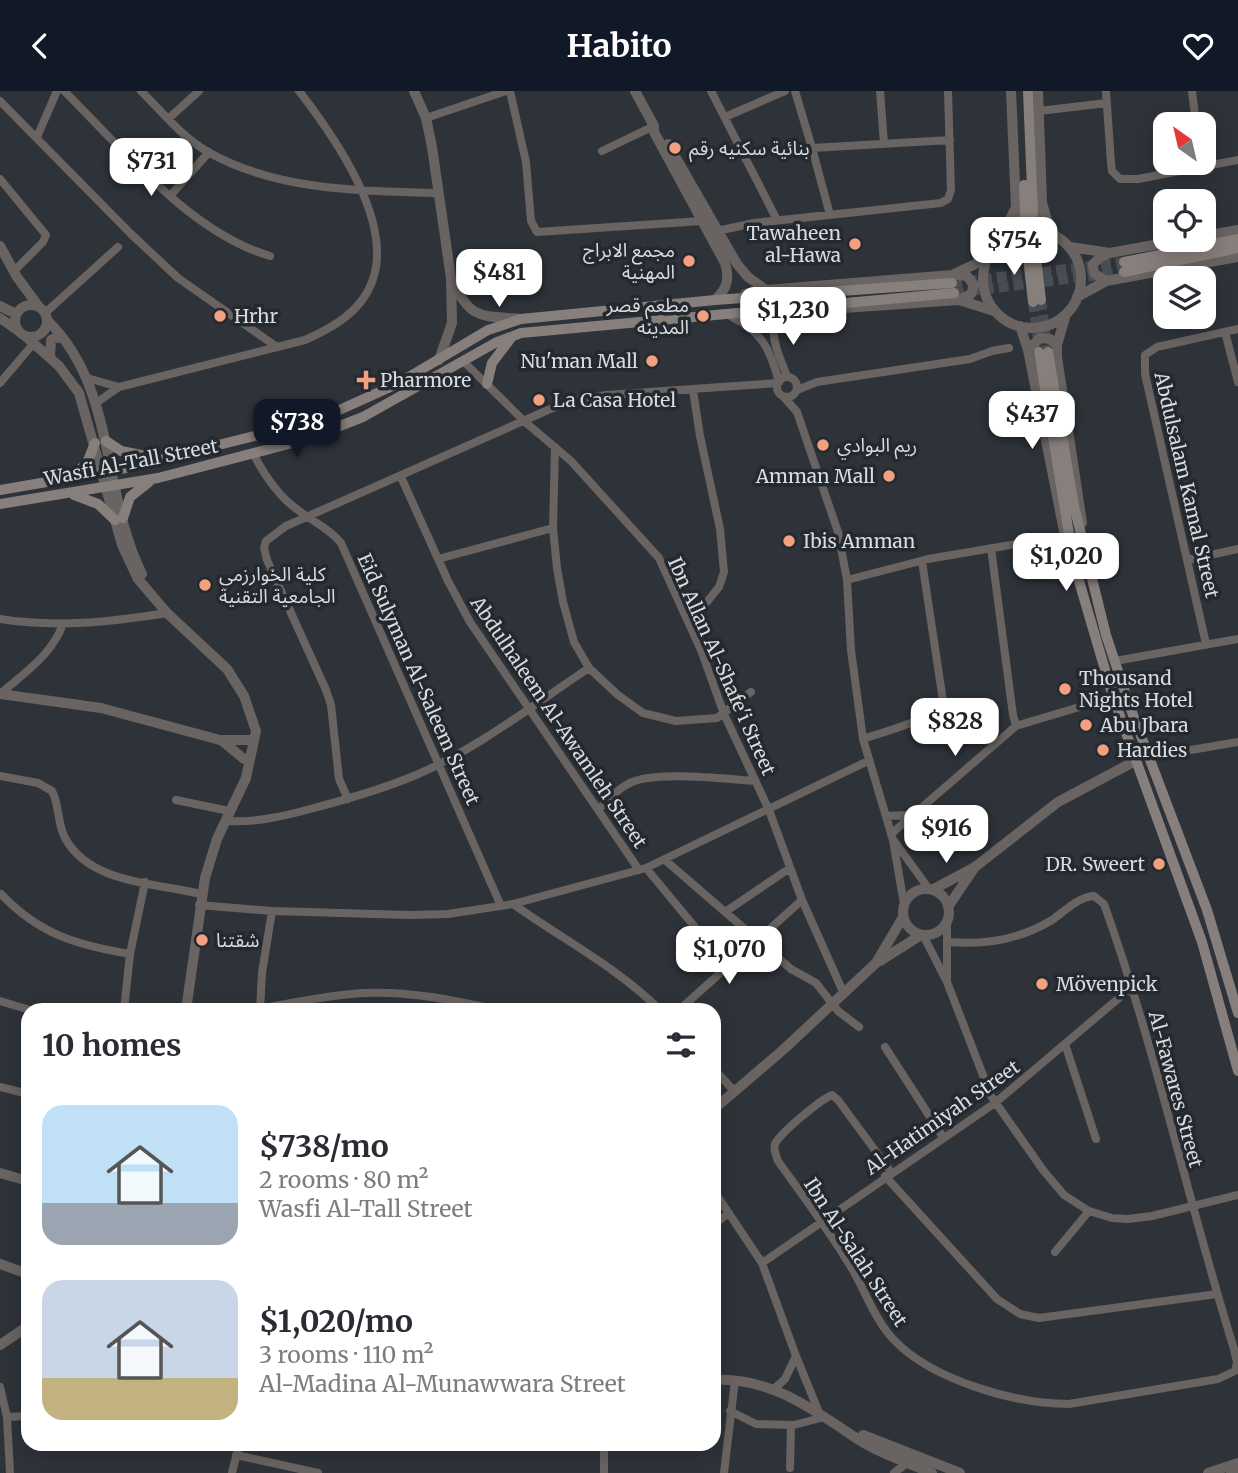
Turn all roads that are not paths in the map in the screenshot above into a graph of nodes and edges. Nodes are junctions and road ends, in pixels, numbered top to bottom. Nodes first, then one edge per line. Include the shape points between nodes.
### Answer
1 (57, 91) edge
2 (64, 91) edge
3 (141, 91) edge
4 (299, 91) edge
5 (414, 91) edge
6 (508, 91) edge
7 (635, 91) edge
8 (711, 91) edge
9 (785, 91) edge
10 (795, 91) edge
11 (880, 91) edge
12 (948, 91) edge
13 (1012, 91) edge
14 (1020, 91) edge
15 (1028, 91) edge
16 (1038, 91) edge
17 (1106, 91) edge
18 (1192, 91) edge
19 (195, 93) edge
20 (0, 101) edge
21 (1107, 103) junction
22 (1039, 111) junction
23 (1195, 112) edge
24 (725, 117) junction
25 (426, 118) junction
26 (168, 119) junction
27 (654, 126) junction
28 (37, 137) junction
29 (950, 140) junction
30 (884, 144) junction
31 (813, 148) junction
32 (602, 151) dead end
33 (209, 152) junction
34 (1238, 160) edge
35 (1216, 163) edge
36 (1156, 175) edge
37 (0, 179) edge
38 (363, 191) junction
39 (439, 193) junction
40 (170, 196) junction
41 (1042, 203) junction
42 (1016, 207) junction
43 (830, 215) junction
44 (777, 220) junction
45 (702, 221) junction
46 (1238, 230) edge
47 (717, 231) junction
48 (1051, 233) junction
49 (1216, 234) edge
50 (1238, 239) edge
51 (1000, 241) junction
52 (1153, 245) edge
53 (0, 246) edge
54 (118, 247) dead end
55 (1070, 247) junction
56 (1238, 248) edge
57 (1031, 249) tunnel mouth
58 (1110, 253) junction
59 (270, 256) dead end
60 (1238, 257) edge
61 (988, 258) junction
62 (15, 274) junction
63 (451, 278) junction
64 (1106, 281) junction
65 (954, 288) junction
66 (766, 290) junction
67 (1077, 298) junction
68 (720, 299) junction
69 (1037, 301) tunnel mouth
70 (0, 306) edge
71 (19, 311) junction
72 (995, 311) junction
73 (786, 312) junction
74 (44, 314) junction
75 (717, 314) junction
76 (1066, 314) junction
77 (732, 317) junction
78 (0, 318) edge
79 (522, 319) junction
80 (1020, 326) junction
81 (1238, 329) edge
82 (1226, 332) junction
83 (21, 334) junction
84 (514, 335) junction
85 (63, 338) junction
86 (34, 343) junction
87 (277, 347) junction
88 (1009, 348) dead end
89 (1043, 350) junction
90 (50, 357) junction
91 (439, 360) junction
92 (463, 361) junction
93 (88, 378) junction
94 (790, 378) junction
95 (817, 382) junction
96 (1238, 382) edge
97 (0, 383) edge
98 (487, 384) junction
99 (119, 387) junction
100 (779, 388) junction
101 (693, 390) junction
102 (796, 391) junction
103 (96, 403) junction
104 (797, 412) junction
105 (524, 421) junction
106 (101, 442) junction
107 (555, 447) junction
108 (254, 455) junction
109 (159, 459) junction
110 (107, 472) junction
111 (401, 477) junction
112 (158, 478) junction
113 (68, 480) junction
114 (111, 487) junction
115 (0, 490) edge
116 (72, 494) junction
117 (0, 505) edge
118 (306, 516) junction
119 (119, 519) junction
120 (553, 528) junction
121 (1064, 536) junction
122 (991, 548) junction
123 (1238, 549) edge
124 (438, 559) junction
125 (1188, 560) junction
126 (922, 561) junction
127 (1074, 564) junction
128 (847, 580) junction
129 (167, 613) junction
130 (0, 619) edge
131 (690, 623) junction
132 (63, 624) junction
133 (1238, 639) edge
134 (1206, 644) junction
135 (1115, 661) junction
136 (589, 669) junction
137 (751, 692) dead end
138 (0, 694) edge
139 (1113, 697) junction
140 (528, 709) junction
141 (724, 714) junction
142 (253, 724) junction
143 (1016, 726) junction
144 (863, 739) junction
145 (220, 740) junction
146 (249, 740) junction
147 (1238, 742) edge
148 (1150, 757) junction
149 (244, 759) junction
150 (868, 761) junction
151 (1136, 761) junction
152 (439, 763) junction
153 (0, 776) edge
154 (755, 781) junction
155 (236, 796) junction
156 (348, 799) junction
157 (176, 800) dead end
158 (598, 810) junction
159 (769, 810) junction
160 (913, 814) junction
161 (227, 816) junction
162 (886, 816) junction
163 (892, 837) junction
164 (665, 860) junction
165 (975, 867) junction
166 (790, 868) junction
167 (643, 869) junction
168 (145, 882) junction
169 (930, 890) junction
170 (1, 894) edge
171 (201, 894) junction
172 (803, 900) junction
173 (513, 904) junction
174 (904, 904) junction
175 (200, 905) junction
176 (501, 906) junction
177 (948, 907) junction
178 (272, 911) junction
179 (725, 912) junction
180 (903, 917) junction
181 (947, 919) junction
182 (922, 935) junction
183 (760, 939) junction
184 (947, 942) junction
185 (130, 954) junction
186 (876, 963) junction
187 (728, 967) junction
188 (947, 982) junction
189 (1132, 987) junction
190 (844, 994) junction
191 (0, 1002) edge
192 (125, 1003) edge
193 (187, 1003) edge
194 (258, 1003) edge
195 (296, 1003) edge
196 (461, 1003) edge
197 (652, 1003) edge
198 (687, 1003) edge
199 (833, 1005) junction
200 (21, 1008) edge
201 (1238, 1013) edge
202 (859, 1027) dead end
203 (1065, 1044) junction
204 (885, 1047) dead end
205 (1238, 1071) edge
206 (721, 1077) edge
207 (0, 1087) edge
208 (21, 1092) edge
209 (735, 1092) junction
210 (721, 1103) edge
211 (995, 1103) junction
212 (943, 1137) junction
213 (1096, 1139) dead end
214 (0, 1173) edge
215 (888, 1174) junction
216 (21, 1179) edge
217 (1238, 1195) edge
218 (721, 1201) edge
219 (1192, 1207) junction
220 (1089, 1211) junction
221 (729, 1213) junction
222 (721, 1219) edge
223 (821, 1222) junction
224 (1055, 1252) dead end
225 (762, 1263) junction
226 (0, 1264) edge
227 (21, 1272) edge
228 (1217, 1294) junction
229 (21, 1331) edge
230 (0, 1345) edge
231 (796, 1356) junction
232 (721, 1380) edge
233 (735, 1381) junction
234 (0, 1387) edge
235 (774, 1389) junction
236 (730, 1411) junction
237 (21, 1416) edge
238 (822, 1416) junction
239 (7, 1417) junction
240 (791, 1425) junction
241 (846, 1431) junction
242 (237, 1451) edge
243 (604, 1453) dead end
244 (236, 1455) junction
245 (906, 1462) junction
246 (1238, 1463) edge
247 (790, 1468) dead end
248 (1238, 1470) edge
249 (10, 1473) edge
250 (232, 1473) edge
251 (318, 1473) edge
252 (604, 1473) edge
253 (724, 1473) edge
254 (894, 1473) edge
255 (932, 1473) edge
256 (960, 1473) edge
257 (1208, 1473) edge
258 (1231, 1473) edge

1 - 28 street
2 - 40 street
3 - 26 street
4 - 38 street
5 - 25 street
6 - 25 street
6 - 45 street via 526,162 531,222 537,232
7 - 27 street
8 - 24 street
9 - 24 street
10 - 31 street
11 - 30 street
12 - 29 street
13 - 42 street
14 - 15 main road via 1029,214
16 - 22 street
17 - 21 street
18 - 23 street
19 - 26 street
20 - 28 street
21 - 22 street
21 - 36 street via 1116,176 1126,180
22 - 41 street
24 - 44 street
25 - 39 street
26 - 33 street
27 - 32 street
27 - 45 street
27 - 47 street
28 - 87 street via 168,270
29 - 30 street
29 - 43 street via 951,190 942,203
30 - 31 street
31 - 43 street
33 - 38 street via 264,173 321,187
33 - 40 street
34 - 35 street
37 - 62 street via 46,235
38 - 39 street
38 - 87 street via 376,247 368,291 333,327
39 - 63 street
40 - 59 street via 236,244
41 - 42 street via 1039,216 1029,221 1019,218
41 - 48 street
42 - 51 street
43 - 44 street
44 - 47 street
45 - 68 street via 728,274
46 - 49 street
47 - 66 street via 743,272
48 - 51 street via 1024,230
48 - 55 street
50 - 56 main road via 1124,267
51 - 61 street
52 - 58 street
53 - 62 street
54 - 74 street
55 - 58 street
55 - 67 street via 1080,266
57 - 69 main road
58 - 64 street via 1093,264 1094,273
60 - 64 street
61 - 65 street
61 - 72 street via 984,286
62 - 71 street via 22,296
62 - 74 street
63 - 79 street via 466,306 477,314
63 - 91 street via 452,323
64 - 67 street
65 - 66 street
65 - 68 main road, Wasfi Al-Tall Street
65 - 72 street
65 - 73 street
65 - 75 main road, Wasfi Al-Tall Street
66 - 68 street
67 - 76 street
68 - 79 main road, Wasfi Al-Tall Street
70 - 71 street
71 - 74 street via 29,305
71 - 83 street via 15,321
72 - 80 street
73 - 77 street
73 - 94 street via 776,320 773,331
74 - 83 street via 40,334
74 - 85 street
75 - 77 street
75 - 84 main road, Wasfi Al-Tall Street
76 - 80 street via 1044,326
76 - 89 street
77 - 100 street via 761,338
78 - 83 street
79 - 91 main road, Wasfi Al-Tall Street via 488,330
80 - 89 street
81 - 82 street, Abdulsalam Kamal Street
82 - 96 street
82 - 125 street, Abdulsalam Kamal Street via 1157,347 1145,355 1145,374
83 - 86 street
84 - 92 main road, Wasfi Al-Tall Street
84 - 98 main road via 492,363
85 - 90 street via 51,339
85 - 93 street
86 - 90 street
86 - 97 street
87 - 99 street
88 - 95 street via 930,367
89 - 121 street
89 - 127 main road
89 - 135 main road via 1086,552
90 - 106 street via 79,393
91 - 109 main road, Wasfi Al-Tall Street via 370,398 315,421
92 - 98 street, Ibn Allan Al-Shafe'i Street
92 - 108 main road, Wasfi Al-Tall Street via 344,425
93 - 99 street
93 - 103 street
94 - 95 street
94 - 100 street
94 - 102 street
95 - 102 street
98 - 105 street, Ibn Allan Al-Shafe'i Street
99 - 103 street
100 - 101 street via 760,384
100 - 102 street via 790,396
100 - 104 street
101 - 105 street via 594,396
101 - 131 street via 724,572 719,587
102 - 104 street
103 - 106 street
104 - 128 street via 834,515
105 - 107 street, Ibn Allan Al-Shafe'i Street
105 - 111 street
106 - 109 main road
106 - 110 street
106 - 113 main road
107 - 120 street
107 - 131 street, Ibn Allan Al-Shafe'i Street via 659,558
108 - 112 main road, Wasfi Al-Tall Street
108 - 118 street, Eid Sulyman Al-Saleem Street via 278,493
109 - 110 main road, Wasfi Al-Tall Street
110 - 113 main road, Wasfi Al-Tall Street
110 - 114 street
111 - 118 street
111 - 124 street, Abdulhaleem Al-Awamleh Street
112 - 114 main road, Wasfi Al-Tall Street
112 - 119 main road via 134,492
113 - 115 main road, Wasfi Al-Tall Street
114 - 116 main road, Wasfi Al-Tall Street
114 - 119 street
116 - 117 main road, Wasfi Al-Tall Street
116 - 119 main road
118 - 152 street, Eid Sulyman Al-Saleem Street via 341,543
118 - 156 street via 276,532 264,548 326,690 339,779
119 - 129 street via 134,573
120 - 124 street
120 - 136 street via 563,602 574,642
121 - 122 street
121 - 127 street
122 - 126 street
122 - 143 street
123 - 125 street
124 - 140 street, Abdulhaleem Al-Awamleh Street via 470,622
125 - 134 street, Abdulsalam Kamal Street
126 - 128 street
126 - 144 street via 943,701 928,716
127 - 139 main road
128 - 144 street
129 - 132 street
129 - 142 street via 227,669
130 - 132 street
131 - 141 street, Ibn Allan Al-Shafe'i Street
132 - 138 street via 54,645
133 - 134 street
134 - 135 street
135 - 148 main road
136 - 140 street
136 - 141 street via 631,705 660,719 709,720
137 - 141 street
138 - 145 street via 101,708
139 - 143 street
139 - 151 main road
140 - 152 street
140 - 158 street, Abdulhaleem Al-Awamleh Street
141 - 154 street, Ibn Allan Al-Shafe'i Street
142 - 146 street
142 - 155 street via 251,759
143 - 160 street
144 - 150 street
145 - 146 street
145 - 149 street
146 - 149 street
147 - 148 street
148 - 201 main road via 1208,910
149 - 155 street
150 - 159 street
150 - 162 street
151 - 165 street via 1058,802
151 - 205 main road via 1202,942
152 - 156 street
152 - 176 street, Eid Sulyman Al-Saleem Street
153 - 168 street via 38,783 52,791 63,834 80,857 105,872
154 - 158 street via 636,780
154 - 159 street, Ibn Allan Al-Shafe'i Street
155 - 161 street
156 - 161 street via 263,819
157 - 161 street
158 - 167 street, Abdulhaleem Al-Awamleh Street
159 - 164 street
159 - 166 street, Ibn Allan Al-Shafe'i Street
160 - 162 street
160 - 163 street
161 - 171 street
162 - 163 street
163 - 169 street
163 - 174 street
164 - 167 street
164 - 179 street
165 - 169 street
165 - 177 street
166 - 172 street, Ibn Allan Al-Shafe'i Street
166 - 179 street
167 - 173 street
167 - 187 street, Abdulhaleem Al-Awamleh Street
168 - 171 street
168 - 185 street
169 - 174 street via 918,890
169 - 177 street
170 - 185 street via 26,918 55,935
171 - 175 street
172 - 183 street
172 - 190 street, Ibn Allan Al-Shafe'i Street
173 - 176 street
173 - 197 street via 622,975
174 - 180 street
175 - 178 street
175 - 193 street
176 - 178 street via 409,915
177 - 181 street
178 - 194 street
179 - 183 street
180 - 182 street via 909,929
180 - 186 street
181 - 182 street via 933,934
181 - 184 street
182 - 186 street
182 - 188 street
183 - 187 street
183 - 199 street via 791,969 819,986
184 - 188 street
184 - 189 street, Al-Fawares Street via 998,942 1050,921 1081,899 1094,896 1104,904
185 - 192 street
186 - 190 street
187 - 198 street
188 - 211 street
189 - 203 street, Al-Hatimiyah Street
189 - 219 street, Al-Fawares Street
190 - 199 street
191 - 200 street
195 - 196 street via 383,993
199 - 202 street
199 - 209 street
203 - 211 street, Al-Hatimiyah Street
203 - 213 street
204 - 212 street
206 - 209 street
207 - 208 street
209 - 210 street
211 - 212 street, Al-Hatimiyah Street
211 - 220 street via 1059,1189
212 - 215 street, Al-Hatimiyah Street
214 - 216 street
215 - 223 street, Al-Hatimiyah Street
215 - 223 street, Ibn Al-Salah Street via 838,1100 827,1097 777,1140 774,1149
215 - 228 street via 997,1299 1027,1317
217 - 219 street
218 - 221 street
219 - 220 street via 1128,1219
219 - 228 street, Ibn Al-Salah Street
220 - 224 street
221 - 222 street
221 - 225 street
223 - 225 street, Al-Hatimiyah Street
223 - 228 street, Ibn Al-Salah Street via 883,1327 899,1345 968,1385 1040,1402 1069,1404 1231,1374 1237,1362
225 - 231 street
226 - 227 street
229 - 230 street
231 - 235 street via 785,1379
231 - 238 street
232 - 233 street
233 - 235 street
233 - 236 street
234 - 239 street
235 - 238 street
236 - 240 street via 756,1425
236 - 253 street
237 - 239 street
238 - 240 street
238 - 241 street
239 - 249 street
240 - 247 street
241 - 245 street
241 - 256 street
242 - 244 street
243 - 252 street
244 - 250 street
244 - 251 street
245 - 254 street
245 - 255 street
246 - 257 street
248 - 258 street

